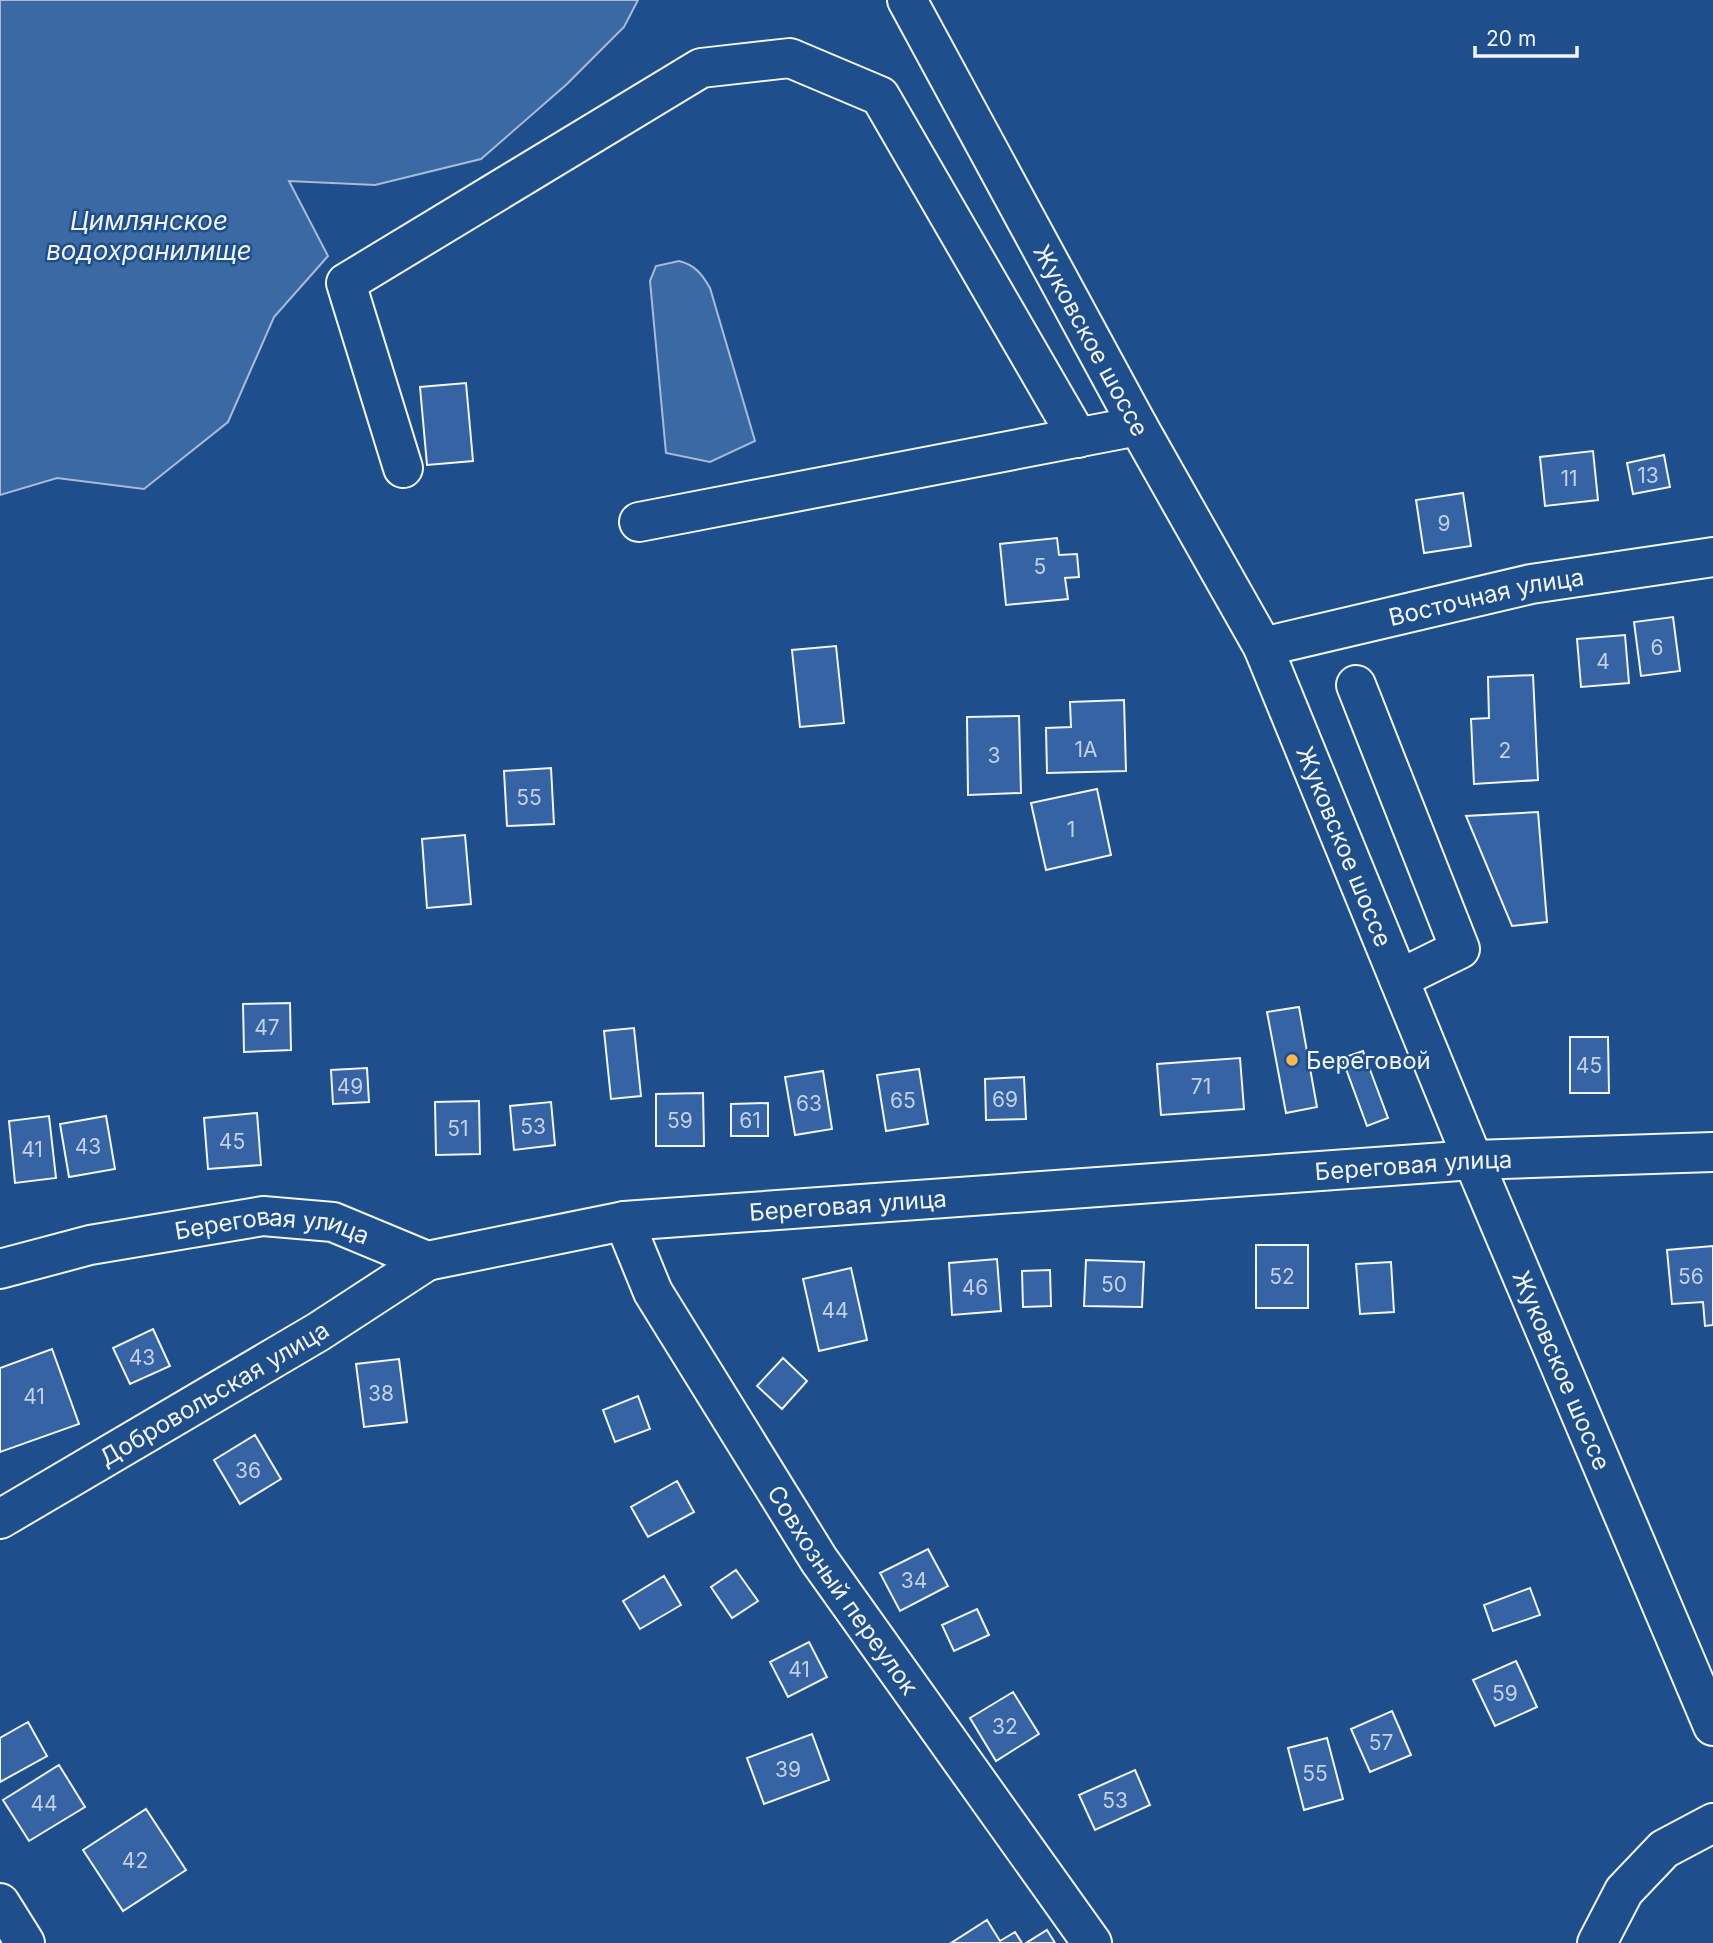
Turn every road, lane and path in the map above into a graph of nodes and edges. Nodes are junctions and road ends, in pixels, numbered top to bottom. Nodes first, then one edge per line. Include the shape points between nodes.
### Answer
1 (907, 0) edge
2 (1138, 426) junction
3 (1078, 438) junction
4 (403, 468) dead end
5 (639, 522) dead end
6 (1713, 557) edge
7 (1263, 647) junction
8 (1356, 685) dead end
9 (1399, 979) junction
10 (1713, 1152) edge
11 (1473, 1160) junction
12 (624, 1221) junction
13 (427, 1261) junction
14 (0, 1269) edge
15 (0, 1519) edge
16 (1713, 1726) edge
17 (1713, 1823) edge
18 (0, 1903) edge
19 (25, 1943) edge
20 (1092, 1943) edge
21 (1597, 1943) edge

1 - 2 street, Жуковское шоссе
2 - 3 street
2 - 7 street, Жуковское шоссе
3 - 4 street via 880,96 790,58 701,68 346,283
3 - 5 street
6 - 7 street, Восточная улица via 1531,584
7 - 9 street, Жуковское шоссе
8 - 9 street via 1460,949
9 - 11 street, Жуковское шоссе
10 - 11 street, Береговая улица
11 - 12 street, Береговая улица
11 - 16 street, Жуковское шоссе
12 - 13 street, Береговая улица
12 - 20 street, Совхозный переулок via 653,1292 819,1560
13 - 14 street, Береговая улица via 333,1222 263,1216 90,1245
13 - 15 street, Добровольская улица via 318,1332
17 - 21 street via 1664,1849 1624,1891
18 - 19 street

